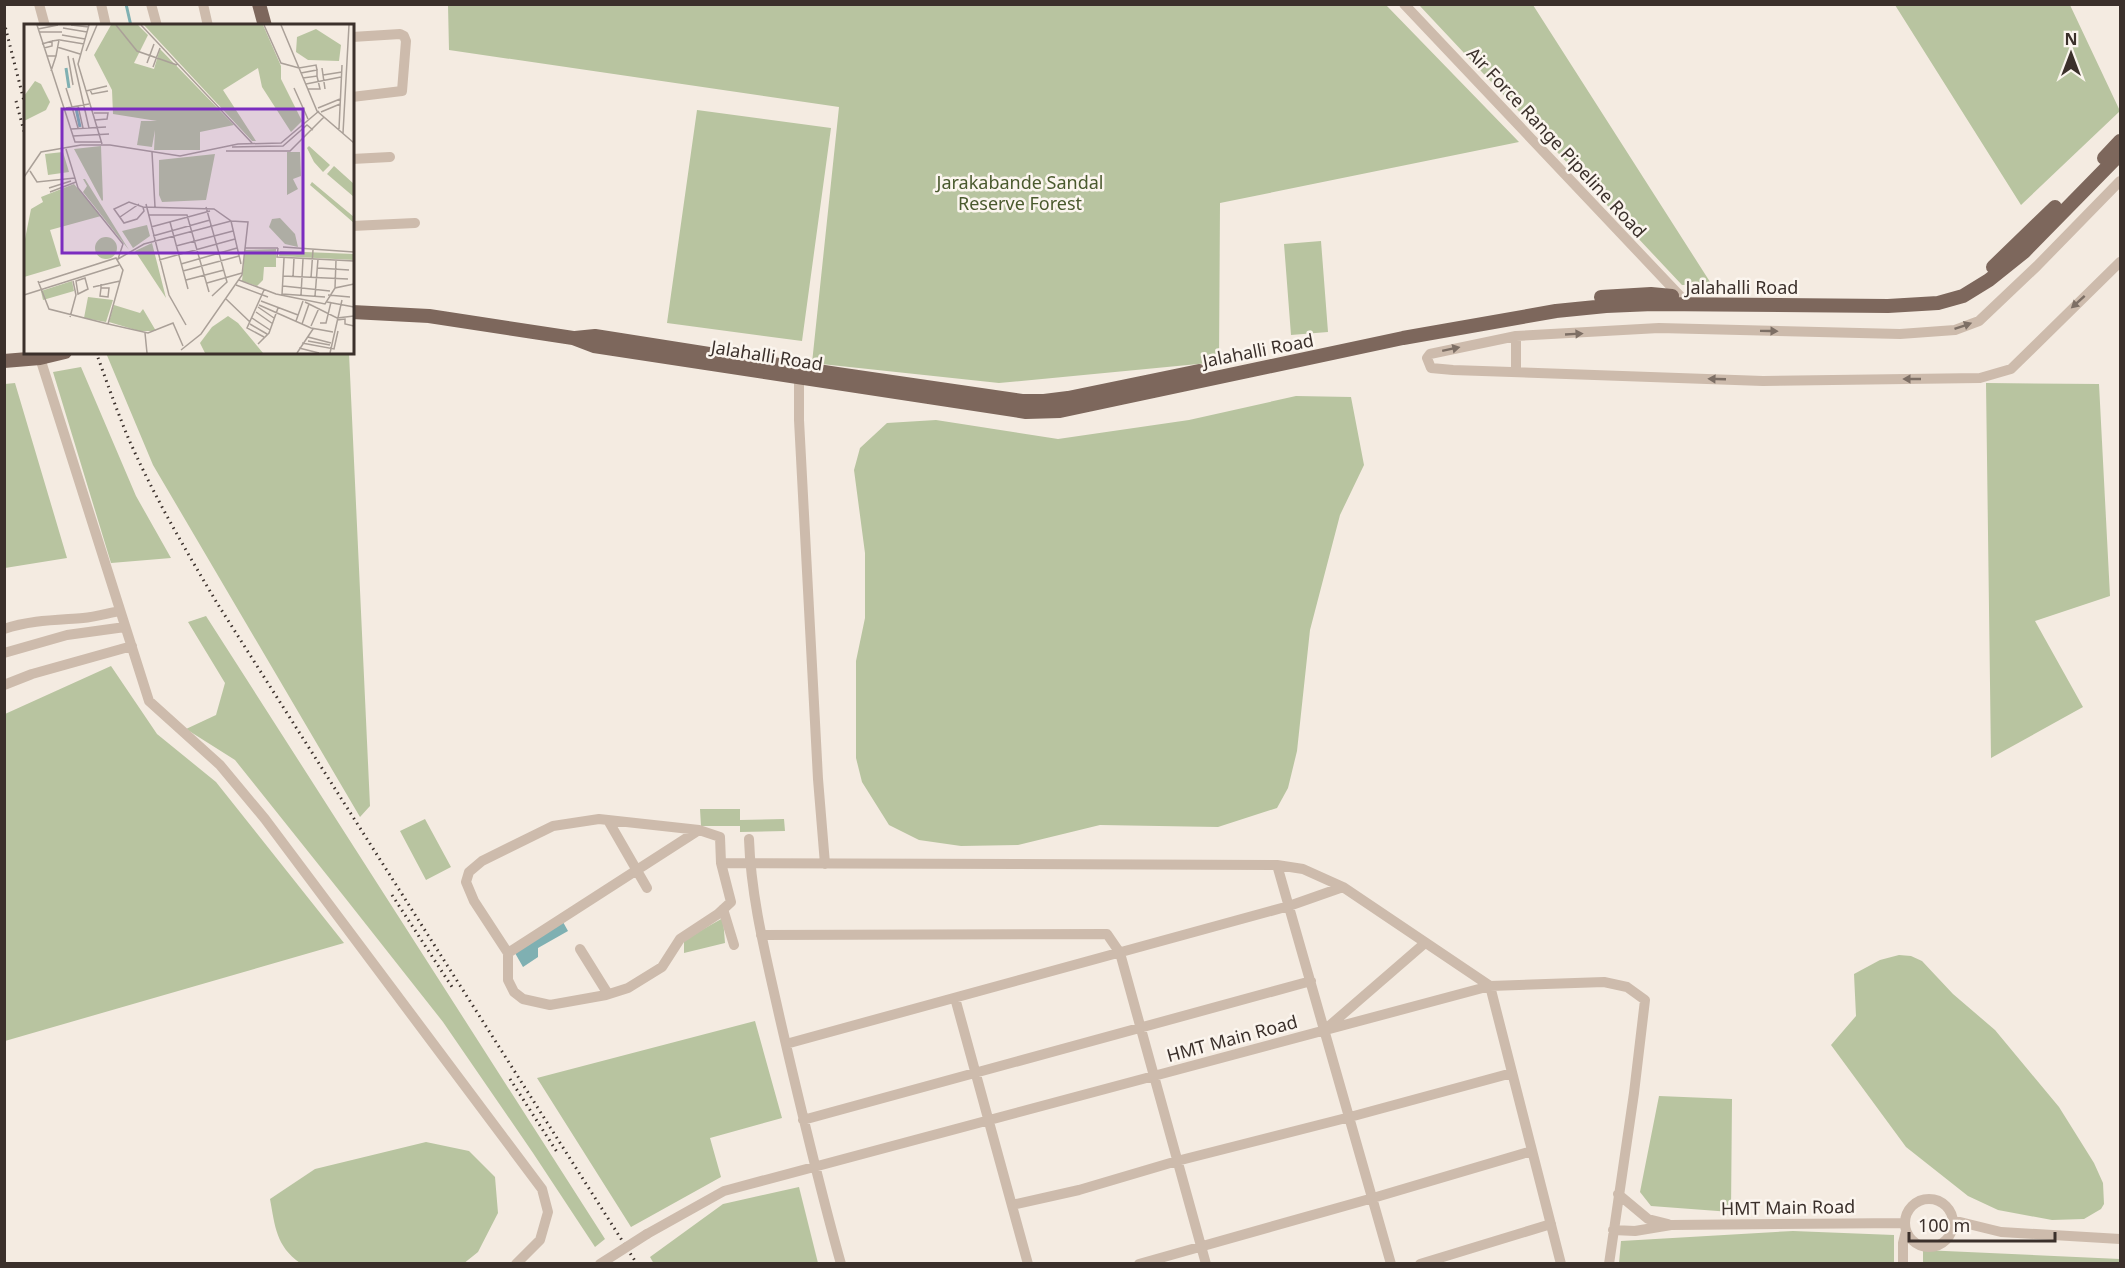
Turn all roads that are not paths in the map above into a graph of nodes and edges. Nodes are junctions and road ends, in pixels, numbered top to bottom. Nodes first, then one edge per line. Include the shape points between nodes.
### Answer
1 (39, 4) edge
2 (101, 4) edge
3 (151, 4) edge
4 (203, 4) edge
5 (259, 4) edge
6 (1404, 4) edge
7 (44, 24) edge
8 (106, 24) edge
9 (156, 24) edge
10 (208, 24) edge
11 (264, 24) edge
12 (354, 37) edge
13 (354, 97) edge
14 (2121, 141) edge
15 (2121, 154) edge
16 (390, 157) dead end
17 (354, 159) edge
18 (2121, 181) edge
19 (415, 223) dead end
20 (354, 226) edge
21 (2121, 262) edge
22 (1682, 301) junction
23 (354, 310) edge
24 (1516, 336) junction
25 (60, 354) edge
26 (40, 358) junction
27 (4, 361) edge
28 (1516, 371) junction
29 (799, 373) junction
30 (120, 611) junction
31 (125, 627) junction
32 (4, 629) edge
33 (132, 646) junction
34 (4, 653) edge
35 (4, 685) edge
36 (609, 822) junction
37 (699, 830) junction
38 (749, 839) dead end
39 (721, 863) junction
40 (749, 863) junction
41 (825, 864) junction
42 (1277, 865) junction
43 (637, 870) junction
44 (1342, 887) junction
45 (647, 888) dead end
46 (1289, 906) junction
47 (723, 909) junction
48 (761, 935) junction
49 (1425, 943) junction
50 (734, 945) dead end
51 (580, 949) dead end
52 (508, 953) junction
53 (1120, 953) junction
54 (1311, 981) junction
55 (1490, 986) junction
56 (608, 994) junction
57 (955, 998) junction
58 (1140, 1028) junction
59 (1325, 1029) junction
60 (786, 1044) junction
61 (975, 1073) junction
62 (1512, 1073) junction
63 (1154, 1076) junction
64 (1350, 1117) junction
65 (803, 1120) junction
66 (988, 1121) junction
67 (1532, 1151) junction
68 (1177, 1161) junction
69 (814, 1167) junction
70 (1618, 1194) junction
71 (1373, 1198) junction
72 (1012, 1205) junction
73 (1952, 1220) junction
74 (1551, 1224) junction
75 (1671, 1225) junction
76 (1905, 1227) junction
77 (1613, 1230) junction
78 (2121, 1239) edge
79 (1202, 1247) junction
80 (516, 1263) edge
81 (600, 1263) edge
82 (841, 1263) edge
83 (1028, 1263) edge
84 (1139, 1263) edge
85 (1206, 1263) edge
86 (1391, 1263) edge
87 (1420, 1263) edge
88 (1561, 1263) edge
89 (1609, 1263) edge
90 (1903, 1263) edge

1 - 7 street
2 - 8 street
3 - 9 street
4 - 10 street
5 - 11 main road
6 - 22 street, Air Force Range Pipeline Road
12 - 13 street via 400,34 406,41 402,91
14 - 22 main road, Jalahalli Road via 1983,277 1960,291 1938,298 1890,303
15 - 22 main road, Jalahalli Road via 2024,252 1964,296 1938,303 1888,306
16 - 17 street
24 -> 18 street via 1659,328 1900,334 1955,330 1979,321
19 - 20 street
21 -> 28 street via 2011,369 1980,378 1763,381
22 - 29 main road, Jalahalli Road via 1503,319 1125,391 1060,411 1026,412
23 - 29 main road, Jalahalli Road via 429,316 573,338 594,346
24 - 28 street
28 -> 24 street via 1431,368 1427,358 1430,354
25 - 26 main road
26 - 27 main road
26 - 30 street
29 - 41 street
30 - 31 street
30 - 32 street
31 - 33 street
31 - 34 street via 67,635
33 - 35 street
33 - 80 street via 149,701 220,765 265,819 542,1189 548,1212 540,1240
36 - 37 street
36 - 43 street
36 - 52 street via 599,819 553,826 482,861 469,872 466,882 474,901
37 - 39 street via 720,837
37 - 43 street
38 - 40 street
39 - 40 street
39 - 47 street via 730,902
40 - 41 street
40 - 48 street
41 - 42 street
42 - 44 street via 1303,869
42 - 46 street
43 - 45 street
43 - 52 street
44 - 46 street
44 - 49 street
46 - 53 street
46 - 54 street
47 - 50 street
47 - 56 street via 680,939 662,967 628,988
48 - 53 street via 1107,934
48 - 60 street
49 - 55 street
49 - 59 street
51 - 56 street
52 - 56 street via 508,980 522,999 550,1005
53 - 57 street
53 - 58 street
54 - 58 street
54 - 59 street
55 - 59 street, HMT Main Road
55 - 62 street
55 - 70 street, HMT Main Road via 1604,982 1627,987 1645,1000
57 - 60 street
57 - 61 street
58 - 61 street
58 - 63 street
59 - 63 street, HMT Main Road
59 - 64 street
60 - 65 street
61 - 65 street
61 - 66 street
62 - 64 street
62 - 67 street
63 - 66 street, HMT Main Road
63 - 68 street
64 - 68 street
64 - 71 street
65 - 69 street
66 - 69 street, HMT Main Road
66 - 72 street
67 - 71 street
67 - 74 street
68 - 72 street
68 - 79 street
69 - 81 street, HMT Main Road, bridge via 724,1191
69 - 82 street
70 - 75 street, HMT Main Road via 1648,1219
70 - 77 street, HMT Main Road
71 - 79 street
71 - 86 street
72 - 83 street
73 - 76 street via 1948,1237 1934,1246 1917,1244
73 - 76 street via 1942,1202 1925,1199 1908,1210
73 - 78 street via 2001,1232
74 - 87 street
74 - 88 street
75 - 76 street, HMT Main Road
75 - 77 street, HMT Main Road
76 - 90 street
77 - 89 street, HMT Main Road
79 - 84 street
79 - 85 street

